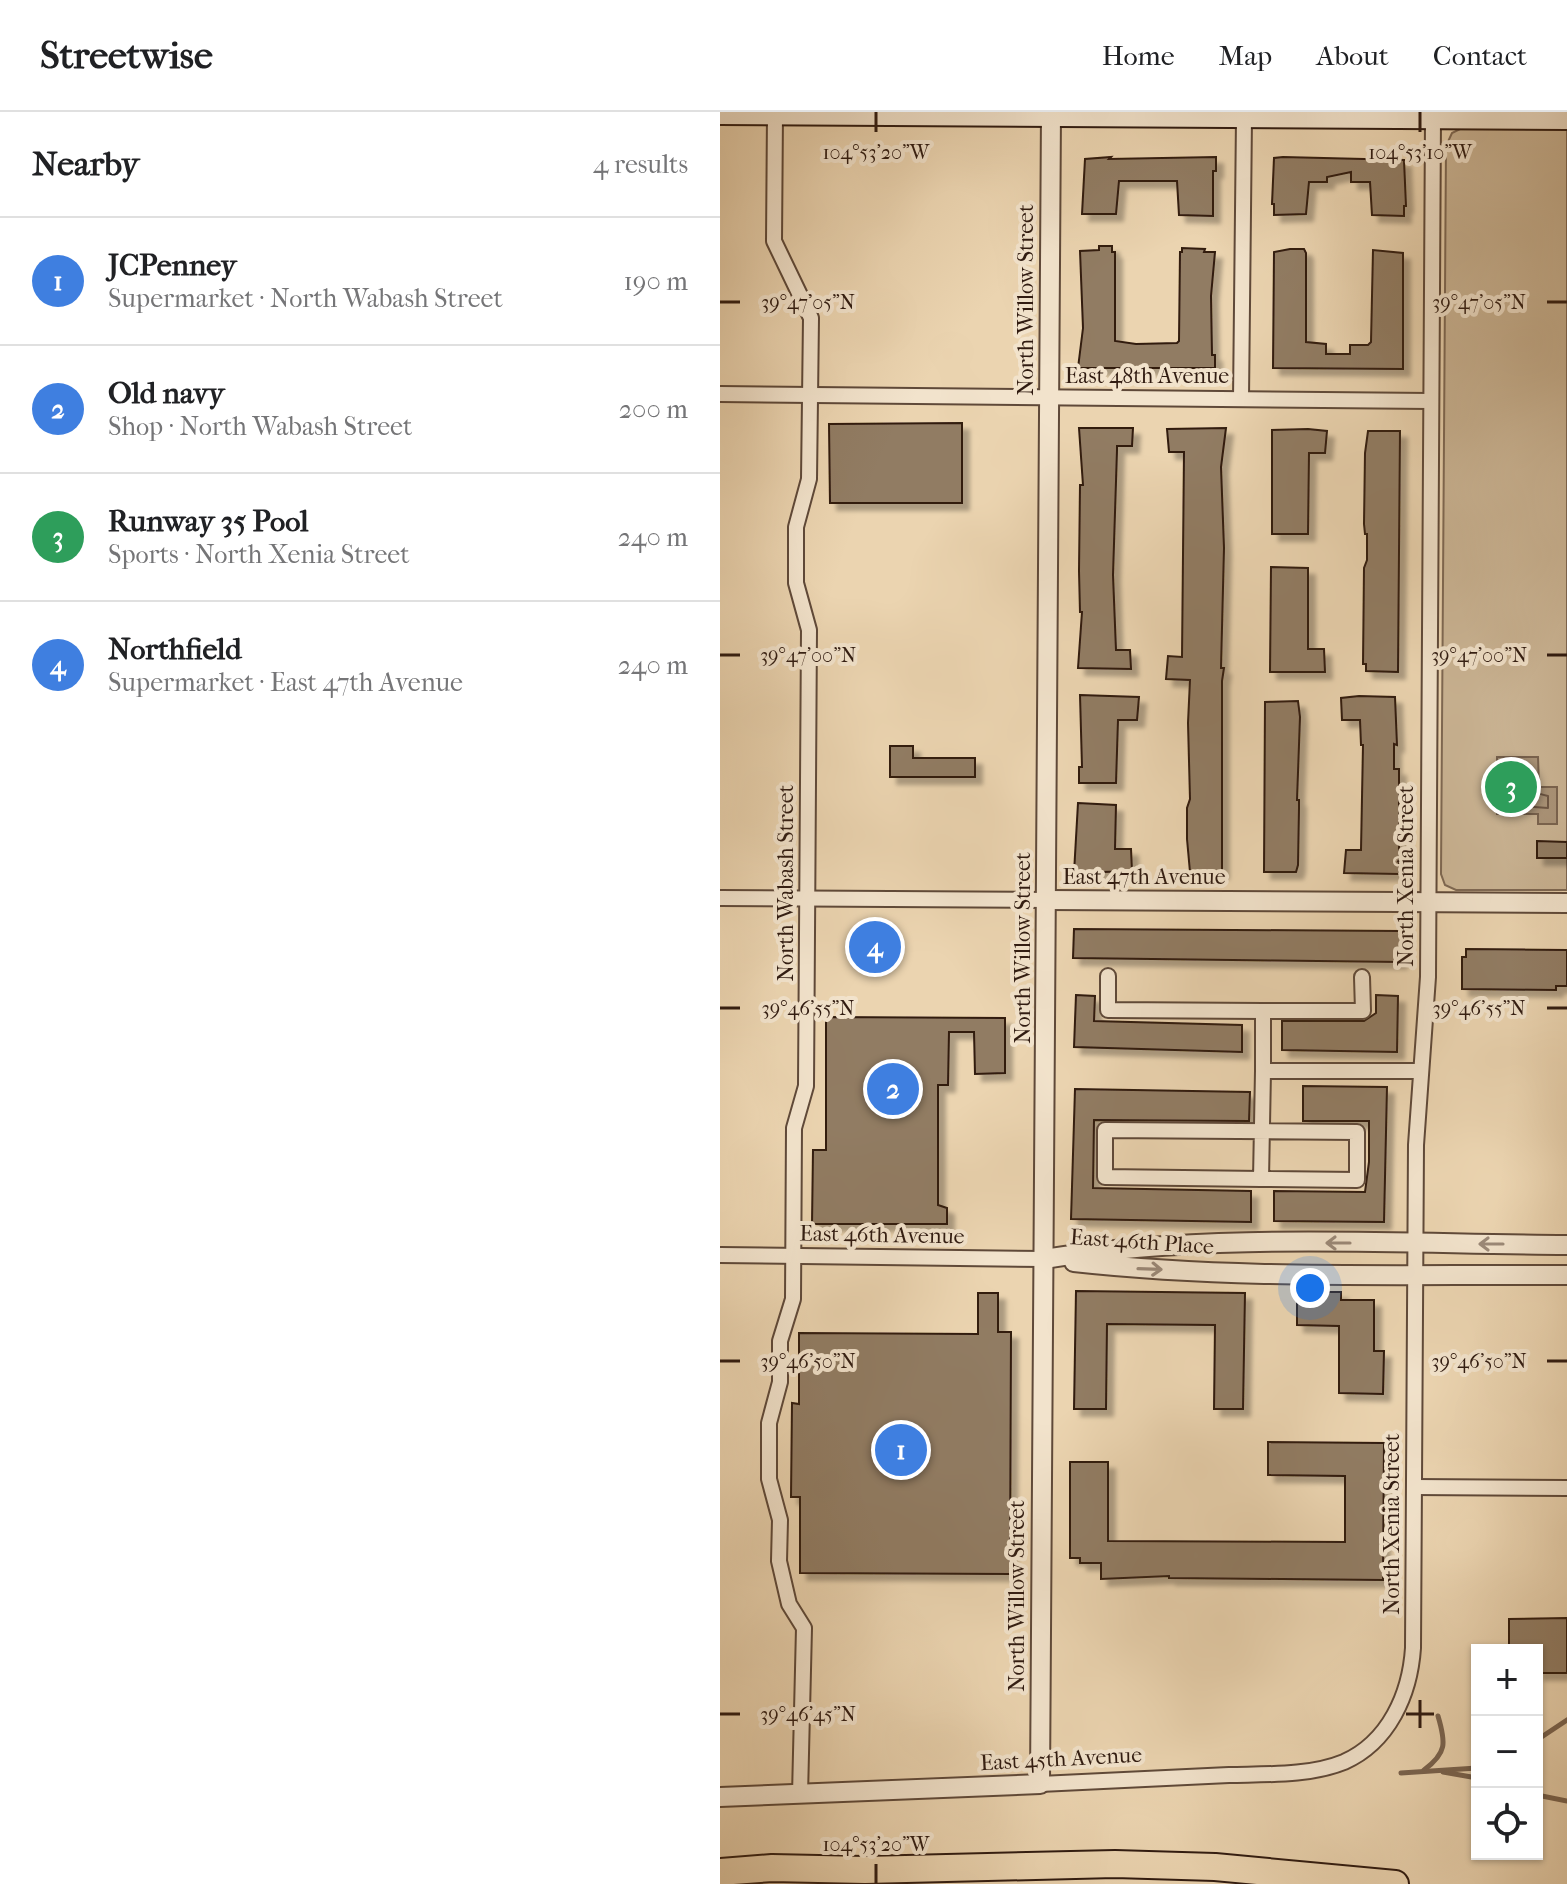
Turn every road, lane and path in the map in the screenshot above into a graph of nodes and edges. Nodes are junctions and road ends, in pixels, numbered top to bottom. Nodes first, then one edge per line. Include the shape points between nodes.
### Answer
1 (720, 114) edge
2 (775, 114) junction
3 (1051, 115) edge
4 (1244, 118) junction
5 (1433, 118) junction
6 (1567, 119) edge
7 (720, 394) edge
8 (810, 395) junction
9 (1049, 398) junction
10 (1241, 399) junction
11 (1430, 401) junction
12 (720, 898) edge
13 (808, 899) junction
14 (1047, 900) junction
15 (1428, 903) junction
16 (1567, 903) edge
17 (1108, 976) dead end
18 (1362, 977) dead end
19 (1263, 1011) junction
20 (1263, 1071) junction
21 (1421, 1071) junction
22 (1262, 1131) junction
23 (1261, 1179) junction
24 (1416, 1244) junction
25 (1567, 1245) edge
26 (720, 1255) edge
27 (794, 1255) junction
28 (1044, 1259) junction
29 (1416, 1274) junction
30 (1567, 1275) edge
31 (1414, 1487) junction
32 (1567, 1488) edge
33 (1388, 1724) joint
34 (1040, 1784) junction
35 (800, 1795) junction
36 (720, 1797) edge
37 (720, 1873) edge
38 (825, 1884) edge
39 (1395, 1884) edge

1 - 2 main road
2 - 3 main road
2 - 8 street, North Wabash Street via 774,241 811,318
3 - 4 main road
3 - 9 street, North Willow Street
4 - 5 main road
4 - 10 street
5 - 6 main road
5 - 11 street, North Xenia Street
7 - 8 street, East 48th Avenue
8 - 9 street, East 48th Avenue
8 - 13 street, North Wabash Street via 809,479 796,527 796,583 809,630
9 - 10 street, East 48th Avenue
9 - 14 street, North Willow Street
10 - 11 street, East 48th Avenue
11 - 15 street, North Xenia Street
12 - 13 street, East 47th Avenue
13 - 14 street, East 47th Avenue
13 - 27 street, North Wabash Street via 806,1086 794,1128
14 - 15 street, East 47th Avenue
14 - 28 street, North Willow Street
15 - 16 street, East 47th Avenue
15 - 21 street, North Xenia Street
17 - 19 street via 1108,1010
18 - 19 street via 1363,1011
19 - 20 street
20 - 21 street
20 - 22 street
21 - 24 street, North Xenia Street
22 - 23 street
22 - 23 street via 1357,1132 1357,1180
22 - 23 street via 1105,1130 1105,1177
25 -> 24 street, East 46th Place
24 -> 28 street, East 46th Place via 1225,1242
24 - 29 street, North Xenia Street
26 - 27 street, East 46th Avenue
27 - 28 street, East 46th Avenue
27 - 35 street, North Wabash Street via 793,1299 780,1341 780,1382 769,1423 769,1479 780,1520 779,1561 789,1604 804,1628
28 -> 29 street, East 46th Place via 1137,1269
28 - 34 street, North Willow Street
29 - 30 street, East 46th Place
29 - 31 street, North Xenia Street
31 - 32 street
31 - 33 street, North Xenia Street via 1412,1665 1403,1701
33 - 34 street, East 45th Avenue via 1347,1760 1311,1770
34 - 35 street, East 45th Avenue
35 - 36 street, East 45th Avenue
37 - 38 highway
37 - 39 highway via 1115,1864 1215,1867

